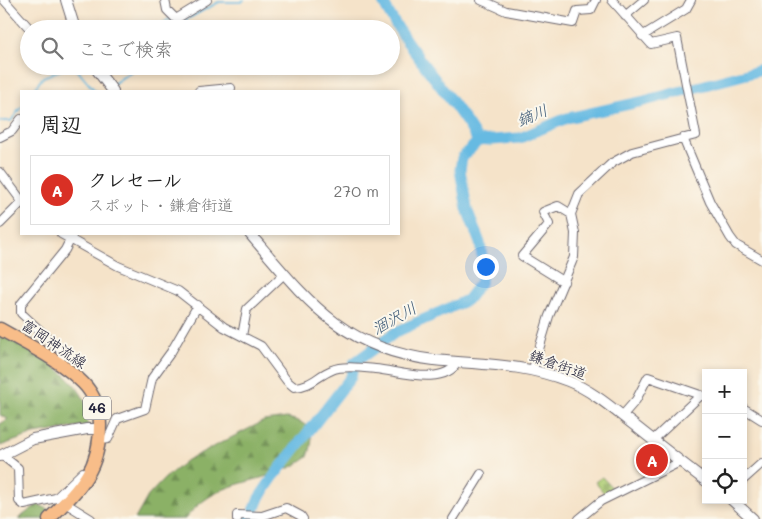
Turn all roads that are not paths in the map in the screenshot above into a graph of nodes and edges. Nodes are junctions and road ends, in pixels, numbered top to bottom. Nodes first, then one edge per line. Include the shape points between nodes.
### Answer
1 (4, 0) edge
2 (66, 0) edge
3 (165, 0) edge
4 (207, 0) edge
5 (482, 0) edge
6 (596, 0) edge
7 (610, 0) edge
8 (644, 0) edge
9 (691, 0) edge
10 (625, 16) junction
11 (22, 20) edge
12 (72, 20) edge
13 (642, 36) junction
14 (101, 75) edge
15 (231, 88) dead end
16 (113, 90) edge
17 (210, 90) edge
18 (20, 120) edge
19 (0, 137) edge
20 (683, 138) junction
21 (0, 172) edge
22 (20, 200) edge
23 (20, 202) edge
24 (571, 214) junction
25 (0, 224) edge
26 (251, 235) edge
27 (72, 237) edge
28 (762, 260) edge
29 (284, 274) junction
30 (564, 282) junction
31 (198, 305) junction
32 (0, 329) edge
33 (242, 336) junction
34 (458, 362) junction
35 (59, 364) junction
36 (533, 369) junction
37 (702, 396) edge
38 (702, 397) edge
39 (747, 411) edge
40 (622, 416) junction
41 (762, 420) edge
42 (100, 434) junction
43 (653, 440) junction
44 (1, 456) edge
45 (680, 462) junction
46 (762, 463) edge
47 (89, 474) junction
48 (481, 474) dead end
49 (747, 476) edge
50 (702, 478) edge
51 (65, 503) junction
52 (736, 504) edge
53 (257, 517) edge
54 (49, 519) edge
55 (91, 519) edge
56 (237, 519) edge
57 (302, 519) edge
58 (453, 519) edge
59 (579, 519) edge
60 (753, 519) edge

1 - 11 street
2 - 12 street
3 - 4 street via 167,10 176,19
5 - 6 street via 506,11 573,24 577,11 592,10
7 - 10 street
8 - 10 street
9 - 13 street via 686,9
10 - 13 street
13 - 20 street via 654,45 677,38 696,132 696,135
14 - 16 street
15 - 17 street
18 - 19 street via 12,131
20 - 24 street via 632,152 612,163 579,194
20 - 28 street via 706,195 730,237 736,245
21 - 22 street
23 - 25 street
24 - 30 street via 576,245
24 - 30 street via 558,206 543,212 549,224 522,256
26 - 29 street
27 - 31 street via 118,266 161,282
27 - 35 street via 21,304 21,313 63,352
29 - 33 street via 248,309
29 - 34 street, 鎌倉街道 via 344,331 401,354
30 - 36 street via 549,316
31 - 33 street
31 - 42 street via 152,378 144,409 117,419 108,439
32 - 35 main road, 富岡神流線 / 46
33 - 34 street via 261,346 294,387 306,386 334,369 373,369 439,376 453,369
34 - 36 street, 鎌倉街道
35 - 42 main road, 富岡神流線 / 46 via 92,395 100,419
36 - 40 street, 鎌倉街道 via 571,382
37 - 40 street via 648,377 636,400
38 - 43 street
39 - 41 street
40 - 43 street, 鎌倉街道
42 - 44 street via 87,429 33,440
42 - 47 main road, 富岡神流線 / 46 via 96,461
43 - 45 street, 鎌倉街道
44 - 47 street via 18,468 19,501 24,505 56,498 83,472
45 - 50 street, 鎌倉街道
45 - 59 street via 601,501
46 - 49 street
47 - 51 main road, 富岡神流線 / 46
48 - 58 street
51 - 54 main road, 富岡神流線 / 46
51 - 55 street
52 - 60 street
53 - 56 street via 237,515
53 - 57 street via 286,508

